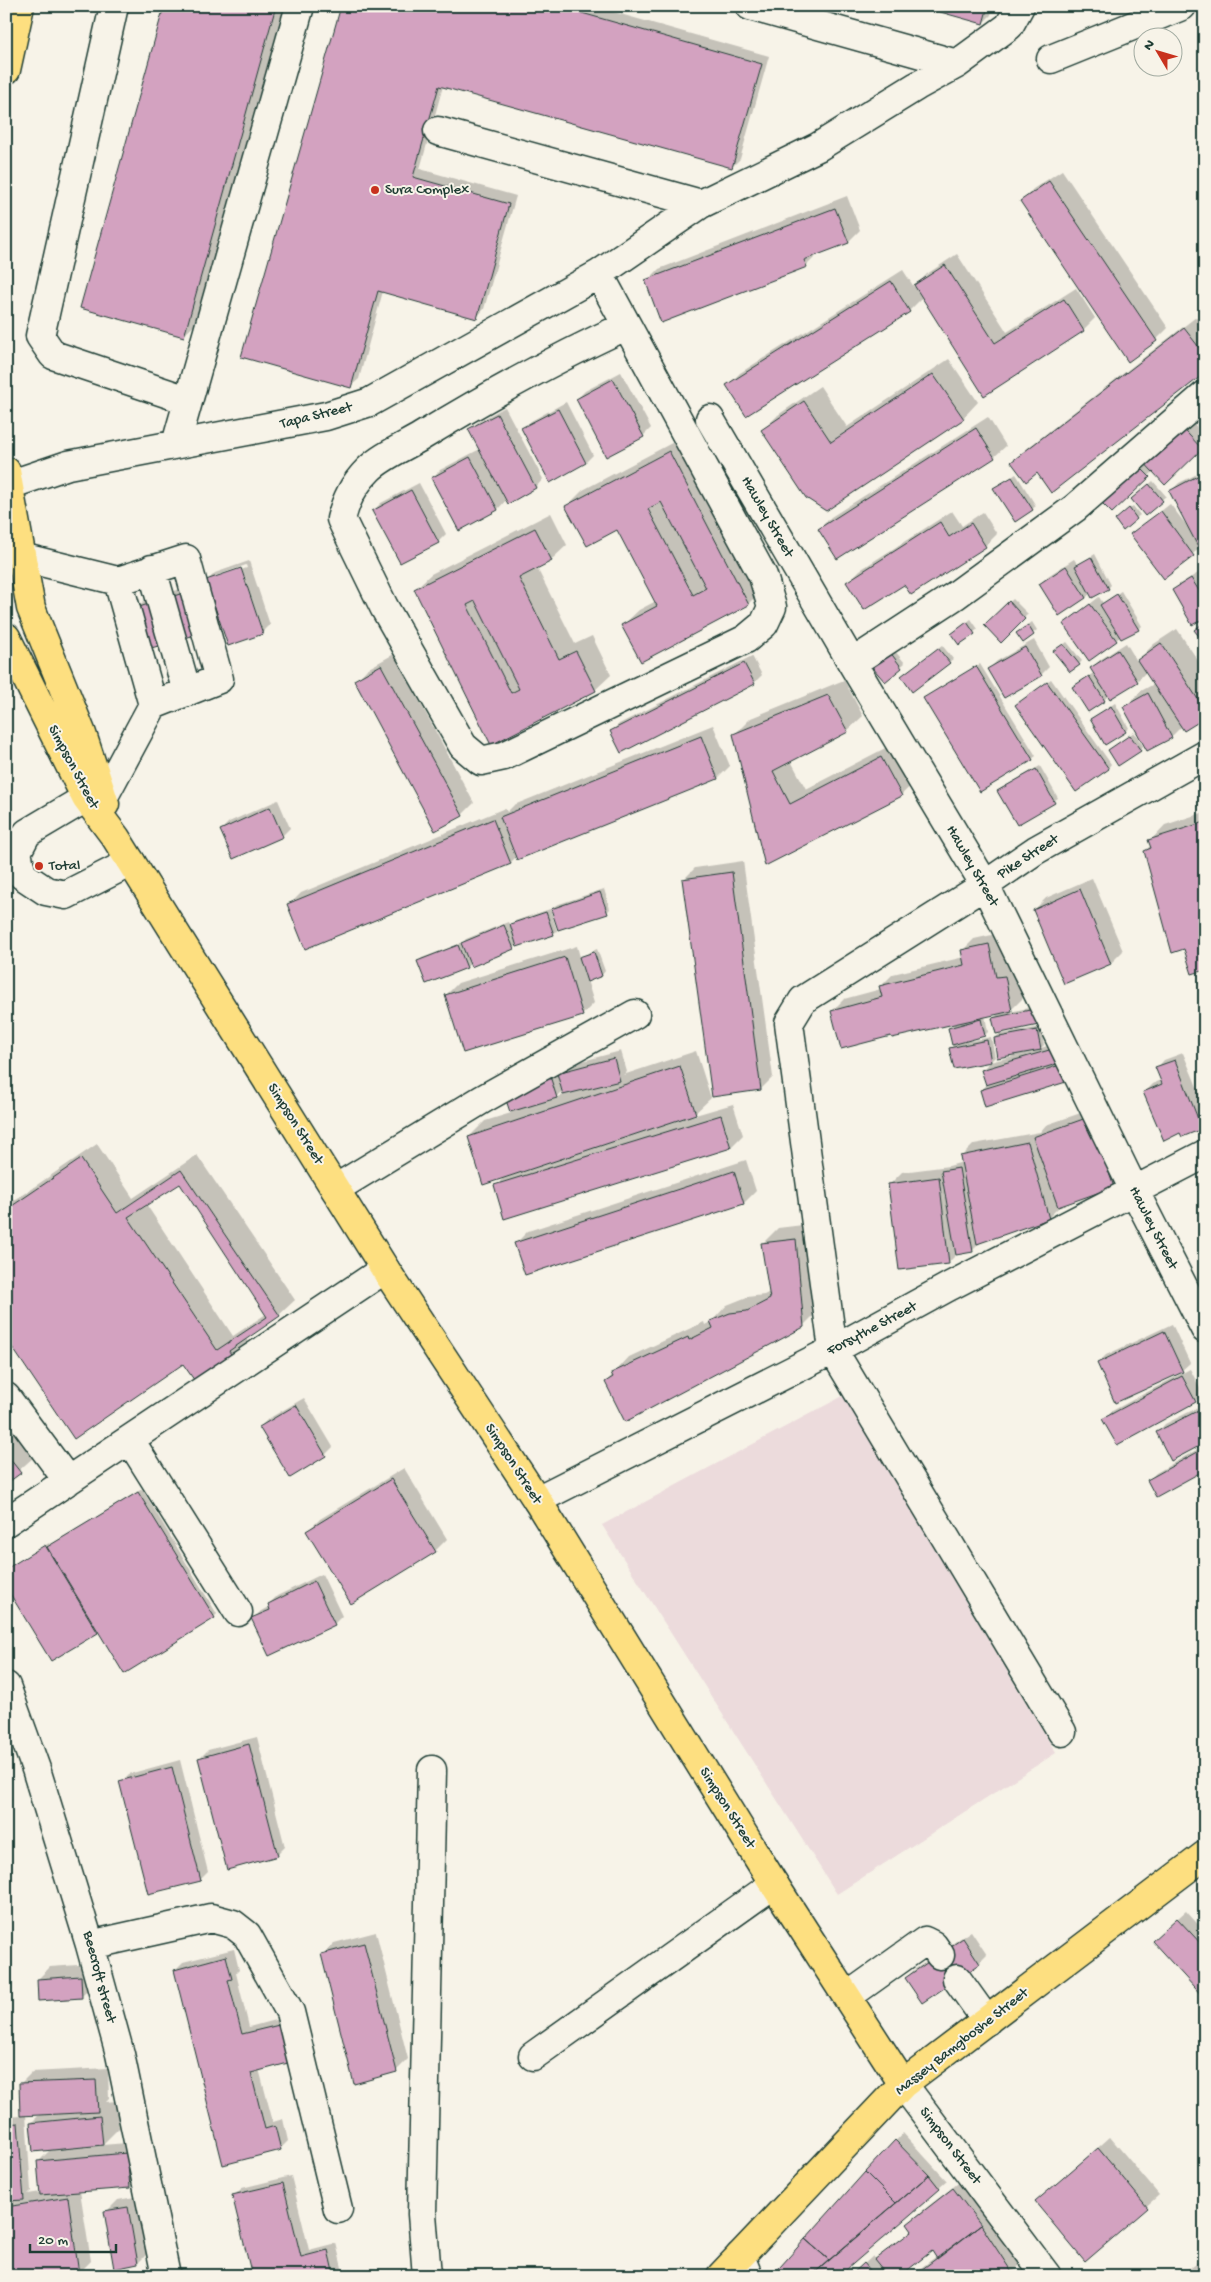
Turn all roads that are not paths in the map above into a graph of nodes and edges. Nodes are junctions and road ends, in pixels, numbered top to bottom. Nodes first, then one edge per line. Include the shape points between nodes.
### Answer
1 (20, 6) edge
2 (114, 6) edge
3 (300, 6) edge
4 (750, 6) edge
5 (1020, 6) edge
6 (1182, 6) edge
7 (1051, 59) dead end
8 (957, 64) junction
9 (6, 70) edge
10 (438, 131) dead end
11 (701, 204) junction
12 (599, 274) junction
13 (626, 326) junction
14 (1205, 395) edge
15 (186, 400) junction
16 (710, 419) dead end
17 (176, 444) junction
18 (7, 481) edge
19 (21, 557) junction
20 (118, 581) junction
21 (6, 636) edge
22 (852, 663) junction
23 (153, 705) junction
24 (1205, 755) edge
25 (94, 798) junction
26 (130, 862) junction
27 (985, 885) junction
28 (635, 1014) dead end
29 (1205, 1154) edge
30 (335, 1189) junction
31 (1135, 1192) junction
32 (385, 1269) junction
33 (1205, 1329) edge
34 (833, 1350) junction
35 (6, 1397) edge
36 (130, 1440) junction
37 (68, 1481) junction
38 (537, 1500) junction
39 (6, 1522) edge
40 (238, 1612) dead end
41 (6, 1686) edge
42 (1062, 1732) dead end
43 (432, 1770) dead end
44 (1205, 1855) edge
45 (774, 1884) junction
46 (90, 1945) junction
47 (940, 1955) dead end
48 (957, 1979) dead end
49 (848, 1996) junction
50 (987, 2021) junction
51 (534, 2056) dead end
52 (903, 2084) junction
53 (338, 2209) dead end
54 (744, 2266) edge
55 (166, 2276) edge
56 (427, 2276) edge
57 (722, 2276) edge
58 (1047, 2276) edge

1 - 9 main road
2 - 15 street via 40,336 53,355
3 - 15 street
4 - 8 street
5 - 8 street, Tapa Street via 1009,26
6 - 7 street
8 - 11 street, Tapa Street via 818,146
10 - 11 street
11 - 12 street, Tapa Street
12 - 13 street
12 - 17 street, Tapa Street via 370,402 326,416
13 - 13 street via 575,350 412,442 368,470 347,497 341,520 384,607 464,746 480,760 504,756 746,639 764,624 772,607 763,576
14 - 22 street via 1075,508 956,594
15 - 17 street
16 - 22 street, Hawley Street
17 - 18 street, Tapa Street
18 - 19 main road
19 - 20 street
19 - 25 main road via 31,608 82,734
20 - 23 street
20 - 23 street via 186,559 219,679
21 - 25 main road, Simpson Street
22 - 27 street, Hawley Street
23 - 25 street
24 - 27 street, Pike Street via 1036,850
25 - 26 main road, Simpson Street
25 - 26 street via 27,833 17,852 22,874 46,891 66,895
26 - 30 main road, Simpson Street
27 - 31 street, Hawley Street
27 - 34 street, Pike Street via 803,1000 789,1023
28 - 30 street via 483,1098
29 - 31 street, Forsythe Street
30 - 32 main road, Simpson Street
31 - 33 street, Hawley Street
31 - 34 street, Forsythe Street
32 - 36 street
32 - 38 main road, Simpson Street
34 - 38 street, Forsythe Street
34 - 42 street
35 - 37 street
36 - 37 street
36 - 40 street
37 - 39 street
38 - 45 main road, Simpson Street
41 - 46 street, Beecroft street via 36,1769
43 - 56 street via 422,2214
44 - 50 main road, Massey Bamgboshe Street
45 - 49 main road, Simpson Street
45 - 51 street
46 - 53 street via 211,1918 233,1924 247,1935 290,2012
46 - 55 street, Beecroft street via 120,2054
47 - 49 street via 933,1945 925,1941
48 - 50 street
49 - 52 main road, Simpson Street
50 - 52 main road, Massey Bamgboshe Street
52 - 54 main road, Massey Bamgboshe Street
52 - 58 street, Simpson Street
54 - 57 main road, Massey Bamgboshe Street

